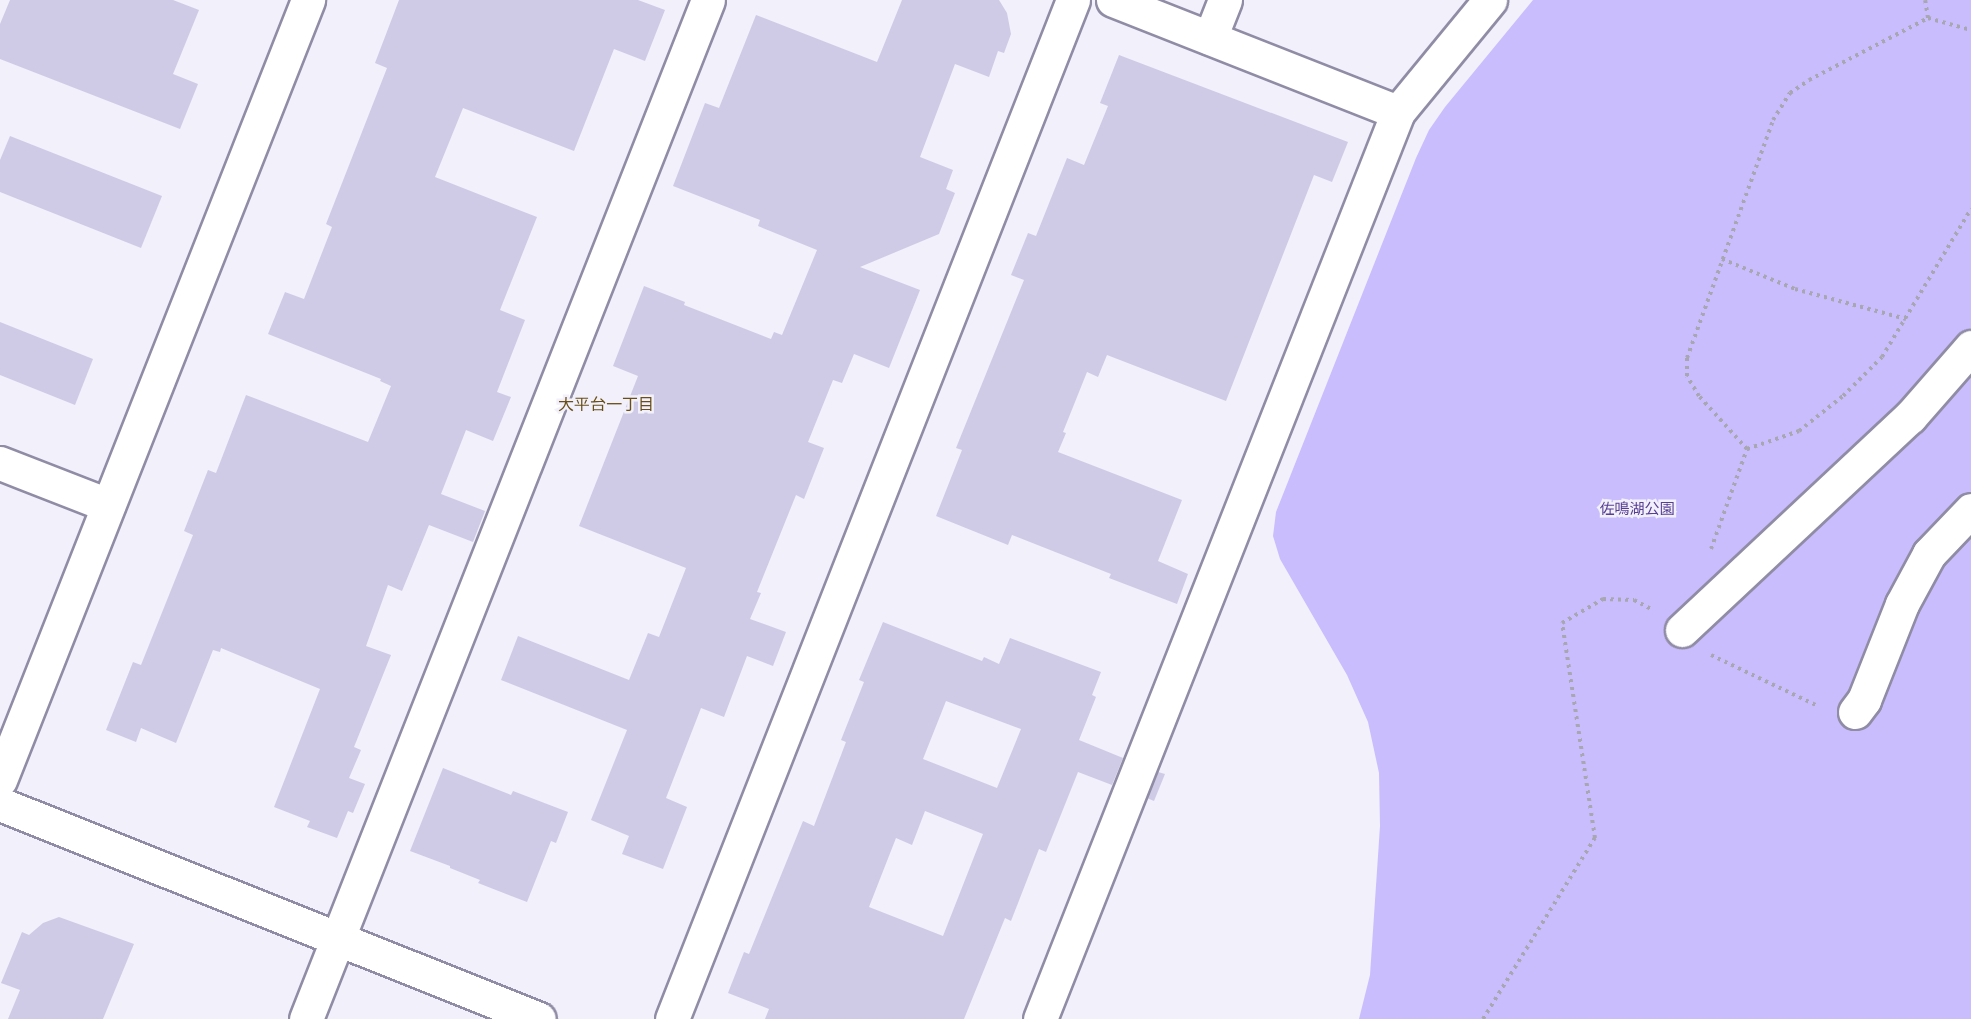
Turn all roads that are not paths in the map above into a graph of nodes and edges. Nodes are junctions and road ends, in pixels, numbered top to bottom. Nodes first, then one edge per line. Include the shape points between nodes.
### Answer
1 (308, 0) edge
2 (708, 0) edge
3 (1073, 0) edge
4 (1113, 0) edge
5 (1225, 0) edge
6 (1491, 0) edge
7 (1210, 38) junction
8 (1398, 112) junction
9 (1971, 347) edge
10 (0, 463) edge
11 (108, 506) junction
12 (1971, 510) edge
13 (1682, 630) road end
14 (1856, 712) road end
15 (0, 780) edge
16 (0, 804) edge
17 (338, 939) junction
18 (306, 1019) edge
19 (539, 1019) edge
20 (672, 1019) edge
21 (1040, 1019) edge

1 - 11 street
2 - 17 street
3 - 20 street
4 - 7 street
5 - 7 street
6 - 8 street
7 - 8 street
8 - 21 street
9 - 13 street via 1910,417
10 - 11 street
11 - 15 street
12 - 14 street via 1929,554 1902,604
16 - 17 street
17 - 18 street
17 - 19 street

